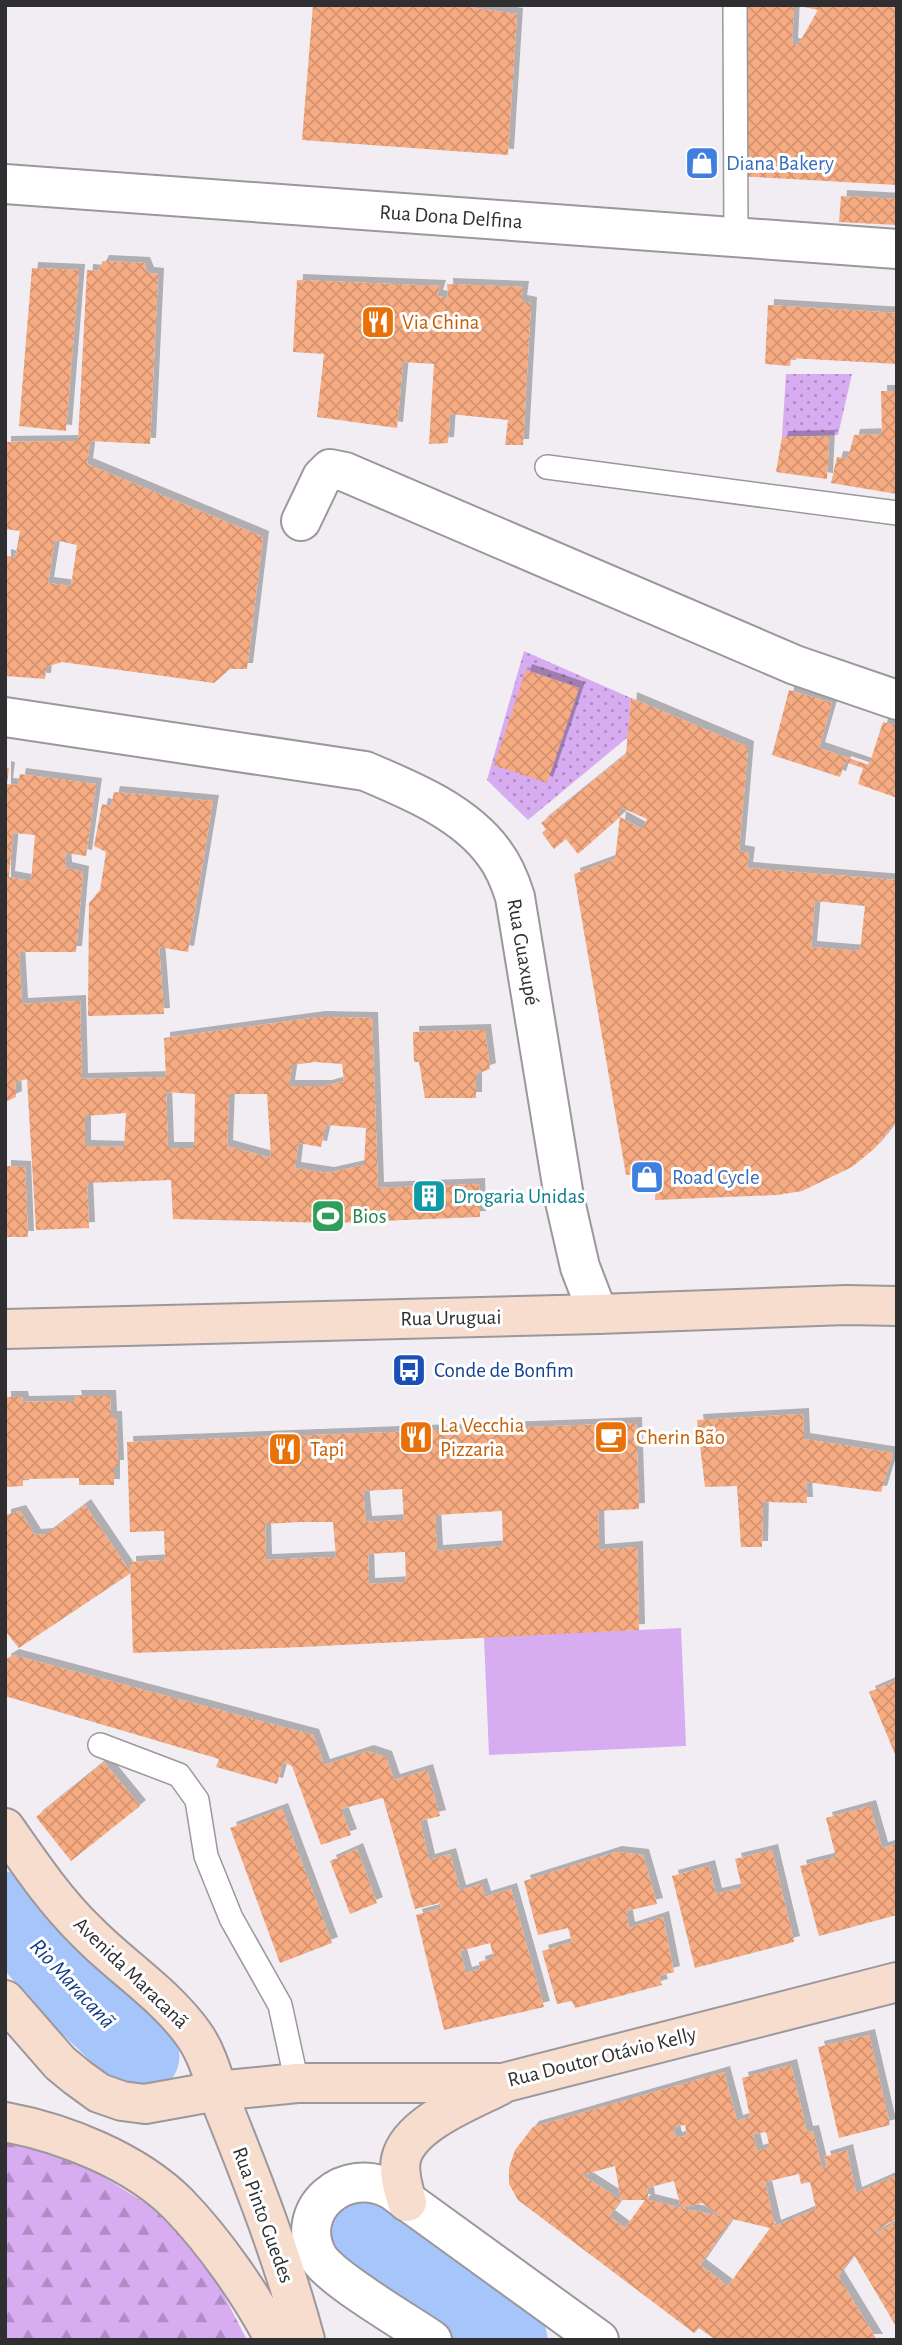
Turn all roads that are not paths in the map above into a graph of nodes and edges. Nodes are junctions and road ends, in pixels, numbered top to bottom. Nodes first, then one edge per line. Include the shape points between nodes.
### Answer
1 (736, 5) edge
2 (5, 184) edge
3 (736, 238) junction
4 (897, 249) edge
5 (547, 467) dead end
6 (897, 513) edge
7 (301, 521) dead end
8 (897, 700) edge
9 (5, 717) edge
10 (897, 1306) edge
11 (598, 1314) junction
12 (5, 1329) edge
13 (100, 1745) dead end
14 (5, 1828) edge
15 (897, 1982) edge
16 (5, 2000) edge
17 (297, 2083) junction
18 (503, 2083) junction
19 (217, 2091) junction
20 (5, 2122) edge
21 (407, 2202) junction
22 (275, 2340) edge
23 (305, 2340) edge
24 (432, 2340) edge
25 (599, 2340) edge

1 - 3 lane
2 - 3 street, Rua Dona Delfina
3 - 4 street, Rua Dona Delfina
5 - 6 lane
7 - 8 street via 330,469 345,472 795,665
9 - 11 street, Rua Guaxupé via 365,771 448,812 494,852 515,897 564,1197 580,1267
10 - 11 street, Rua Uruguai
11 - 12 street, Rua Uruguai
13 - 17 lane via 179,1775 197,1800 206,1856 231,1918 280,2005
14 - 19 street, Avenida Maracanã via 70,1915 194,2035
15 - 18 street, Rua Doutor Otávio Kelly
16 - 19 street via 60,2063 99,2092 145,2104
17 - 18 street, Rua Doutor Otávio Kelly
17 - 19 street, Rua Doutor Otávio Kelly
18 - 21 street via 410,2139 400,2174
19 - 23 street, Rua Pinto Guedes via 262,2207
20 - 22 street via 52,2133 97,2151 163,2191 239,2280
21 - 24 street via 376,2183 357,2181 342,2186 321,2204 312,2237 329,2270
21 - 25 street

